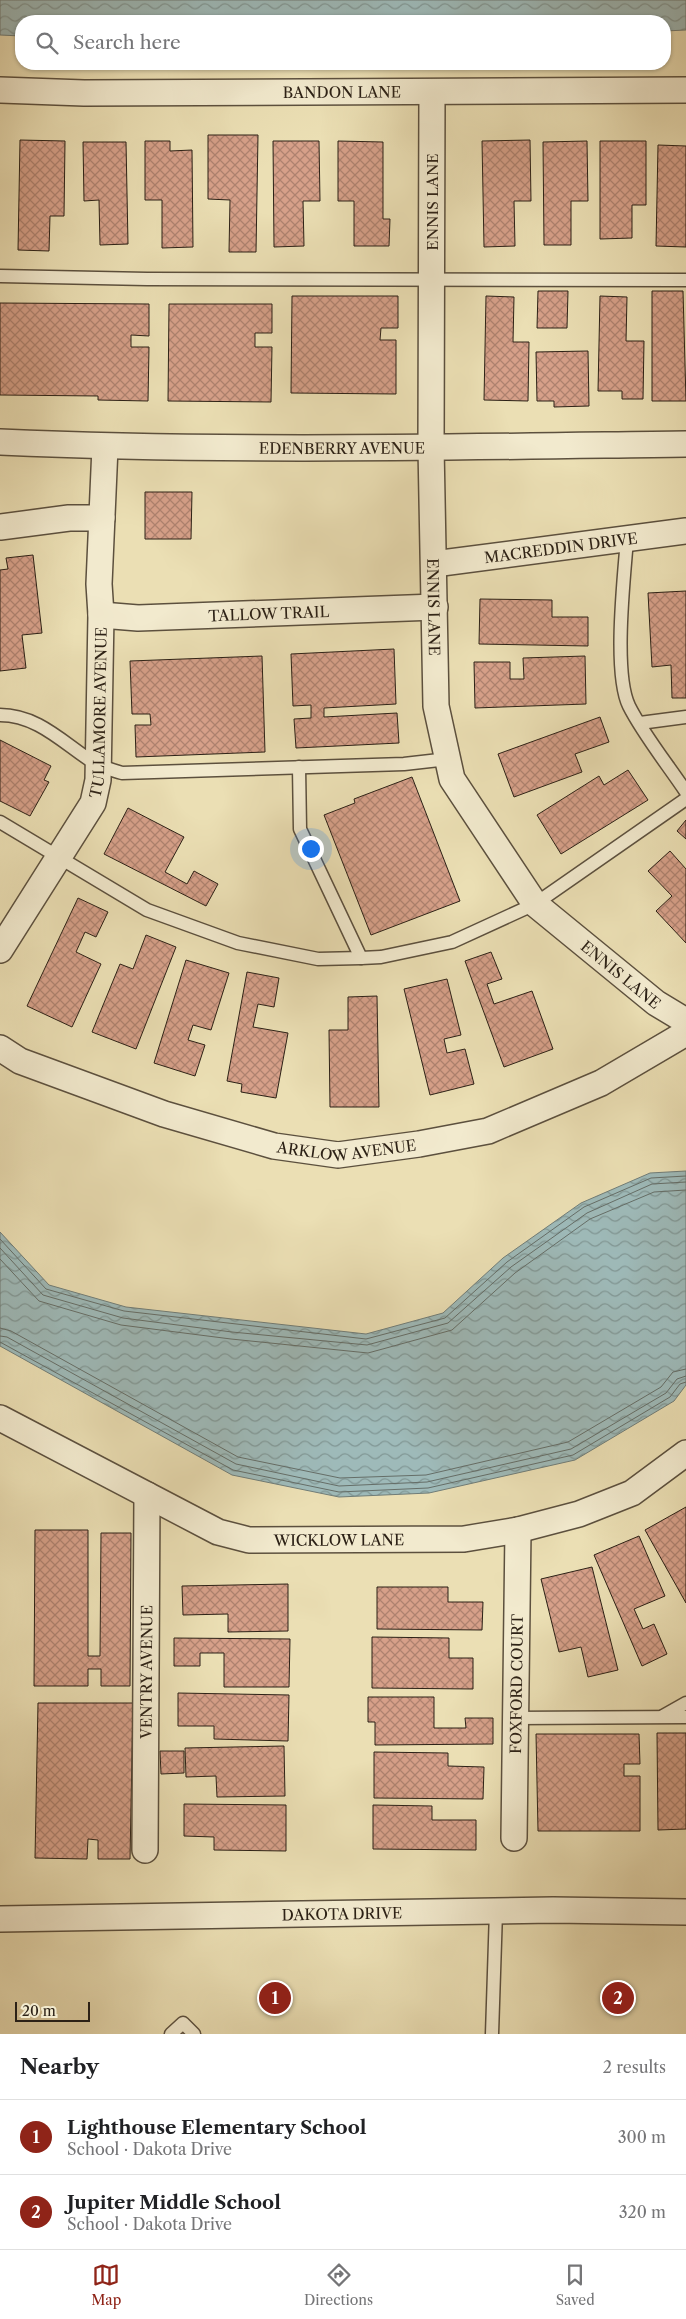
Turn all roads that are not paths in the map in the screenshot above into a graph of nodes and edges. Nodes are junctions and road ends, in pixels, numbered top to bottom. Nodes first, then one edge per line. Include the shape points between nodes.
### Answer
1 (0, 90) edge
2 (686, 90) edge
3 (432, 92) junction
4 (0, 276) edge
5 (431, 278) junction
6 (686, 280) edge
7 (0, 442) edge
8 (686, 444) edge
9 (105, 447) junction
10 (431, 447) junction
11 (102, 518) junction
12 (0, 527) edge
13 (686, 531) edge
14 (627, 539) junction
15 (434, 564) junction
16 (435, 607) junction
17 (102, 616) junction
18 (0, 715) edge
19 (686, 717) edge
20 (640, 723) junction
21 (448, 760) junction
22 (98, 765) junction
23 (299, 767) junction
24 (686, 792) edge
25 (686, 799) edge
26 (0, 822) edge
27 (60, 858) junction
28 (535, 904) junction
29 (0, 950) edge
30 (361, 958) junction
31 (686, 1021) edge
32 (686, 1033) edge
33 (0, 1048) edge
34 (0, 1418) edge
35 (686, 1454) edge
36 (147, 1495) junction
37 (518, 1530) junction
38 (686, 1703) edge
39 (661, 1717) junction
40 (686, 1717) edge
41 (515, 1718) junction
42 (514, 1838) dead end
43 (145, 1850) dead end
44 (496, 1911) junction
45 (686, 1912) edge
46 (0, 1919) edge
47 (171, 2034) edge
48 (194, 2034) edge
49 (492, 2034) edge

1 - 3 street, BANDON LANE via 84,93
2 - 3 street, BANDON LANE
3 - 5 street, ENNIS LANE
4 - 5 lane
5 - 6 lane
5 - 10 street, ENNIS LANE
7 - 9 street, EDENBERRY AVENUE
8 - 10 street, EDENBERRY AVENUE
9 - 10 street, EDENBERRY AVENUE
9 - 11 street, TULLAMORE AVENUE
10 - 15 street, ENNIS LANE
11 - 12 street via 69,518
11 - 17 street, TULLAMORE AVENUE via 99,584
13 - 14 street, MACREDDIN DRIVE
14 - 15 street, MACREDDIN DRIVE
14 - 20 lane via 622,680 628,705
15 - 16 street, ENNIS LANE
16 - 17 street, TALLOW TRAIL via 138,618
16 - 21 street, ENNIS LANE via 436,706
17 - 22 street, TULLAMORE AVENUE
18 - 22 lane via 13,715 46,728
19 - 20 lane
20 - 24 lane
21 - 23 lane
21 - 28 street, ENNIS LANE via 452,779
22 - 23 lane via 122,773
22 - 27 street, TULLAMORE AVENUE via 93,803
23 - 30 lane via 300,829
25 - 28 lane
26 - 27 lane
27 - 29 street, TULLAMORE AVENUE
27 - 30 lane via 147,910 238,943 318,959
28 - 30 lane via 452,942 382,957
28 - 31 street, ENNIS LANE via 656,1003
32 - 33 street, ARKLOW AVENUE via 601,1083 488,1131 338,1155 274,1146 164,1114 20,1061
34 - 36 street, WICKLOW LANE
35 - 37 street, WICKLOW LANE via 632,1493 579,1514
36 - 37 street, WICKLOW LANE via 218,1532 249,1540 464,1539
36 - 43 street, VENTRY AVENUE
37 - 41 street, FOXFORD COURT
38 - 39 lane
39 - 40 lane
39 - 41 lane
41 - 42 street, FOXFORD COURT
44 - 45 street, DAKOTA DRIVE
44 - 46 street, DAKOTA DRIVE
44 - 49 lane
47 - 48 lane via 183,2023

